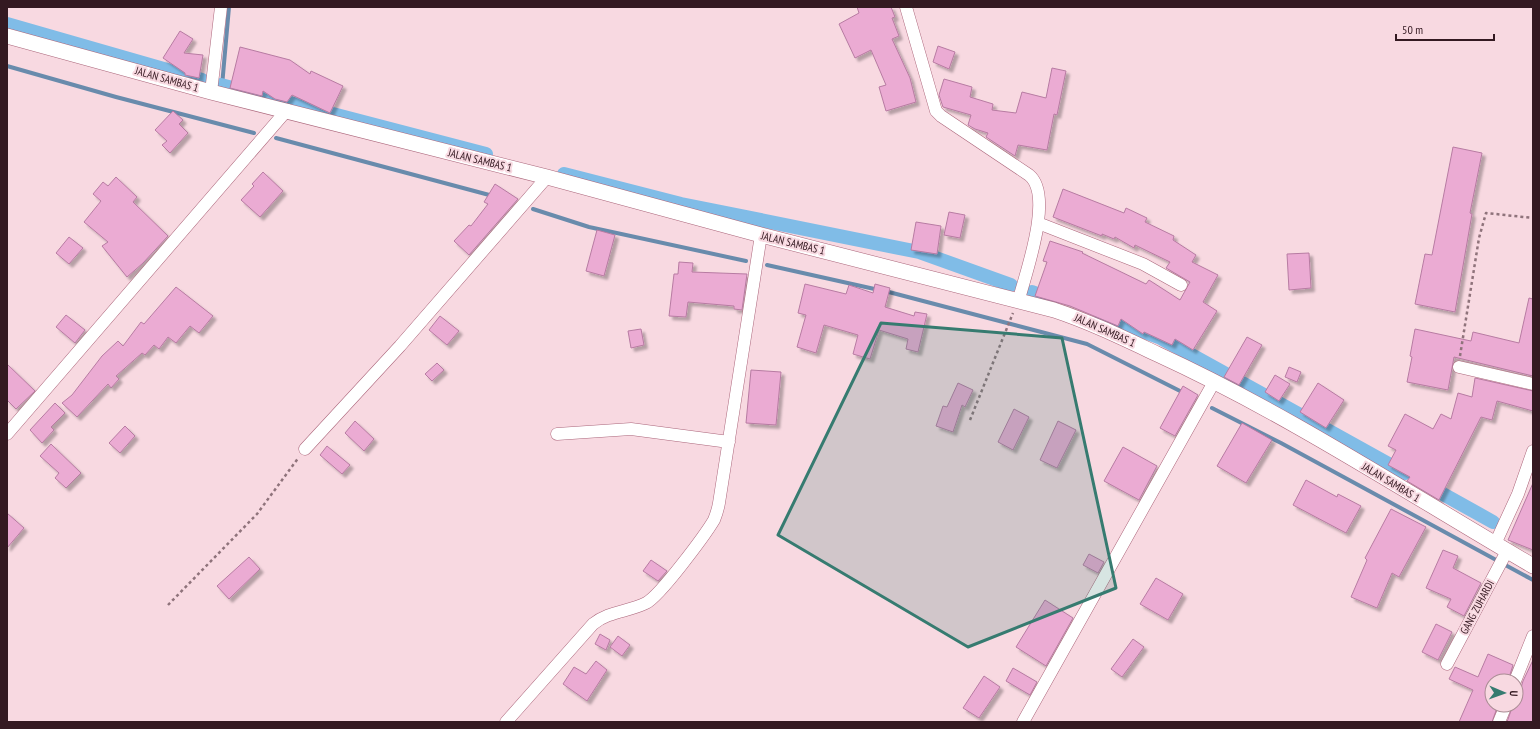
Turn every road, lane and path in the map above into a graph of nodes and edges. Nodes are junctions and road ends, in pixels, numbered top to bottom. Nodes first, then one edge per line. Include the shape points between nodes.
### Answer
1 (221, 7) edge
2 (906, 7) edge
3 (7, 36) edge
4 (211, 92) junction
5 (287, 110) junction
6 (548, 177) junction
7 (1533, 218) edge
8 (1038, 223) junction
9 (761, 235) junction
10 (1181, 285) dead end
11 (1019, 299) junction
12 (1459, 367) joint
13 (1214, 382) junction
14 (1533, 384) edge
15 (970, 420) dead end
16 (7, 434) edge
17 (557, 434) dead end
18 (729, 442) junction
19 (305, 449) joint
20 (1533, 451) edge
21 (1503, 549) junction
22 (1533, 566) edge
23 (168, 605) dead end
24 (1533, 636) edge
25 (1447, 664) dead end
26 (1518, 673) edge
27 (506, 722) edge
28 (1023, 722) edge

1 - 4 street
2 - 8 street via 936,111 1035,180 1040,194
3 - 4 street, JALAN SAMBAS 1
4 - 5 street, JALAN SAMBAS 1
5 - 6 street, JALAN SAMBAS 1
5 - 16 street
6 - 9 street, JALAN SAMBAS 1
6 - 19 street via 400,346
7 - 12 path via 1486,212 1466,309
8 - 10 street via 1143,264
8 - 11 street
9 - 11 street, JALAN SAMBAS 1
9 - 18 street
11 - 13 street, JALAN SAMBAS 1 via 1090,322
11 - 15 path
12 - 14 street
13 - 21 street, JALAN SAMBAS 1 via 1309,433
13 - 28 street
17 - 18 street via 631,428
18 - 27 street via 720,503 714,520 666,585 649,602 611,613 593,624
19 - 23 path via 257,514
20 - 21 street, GANG ZUHARDI
21 - 22 street, JALAN SAMBAS 1
21 - 25 street, GANG ZUHARDI via 1488,587
24 - 26 street

